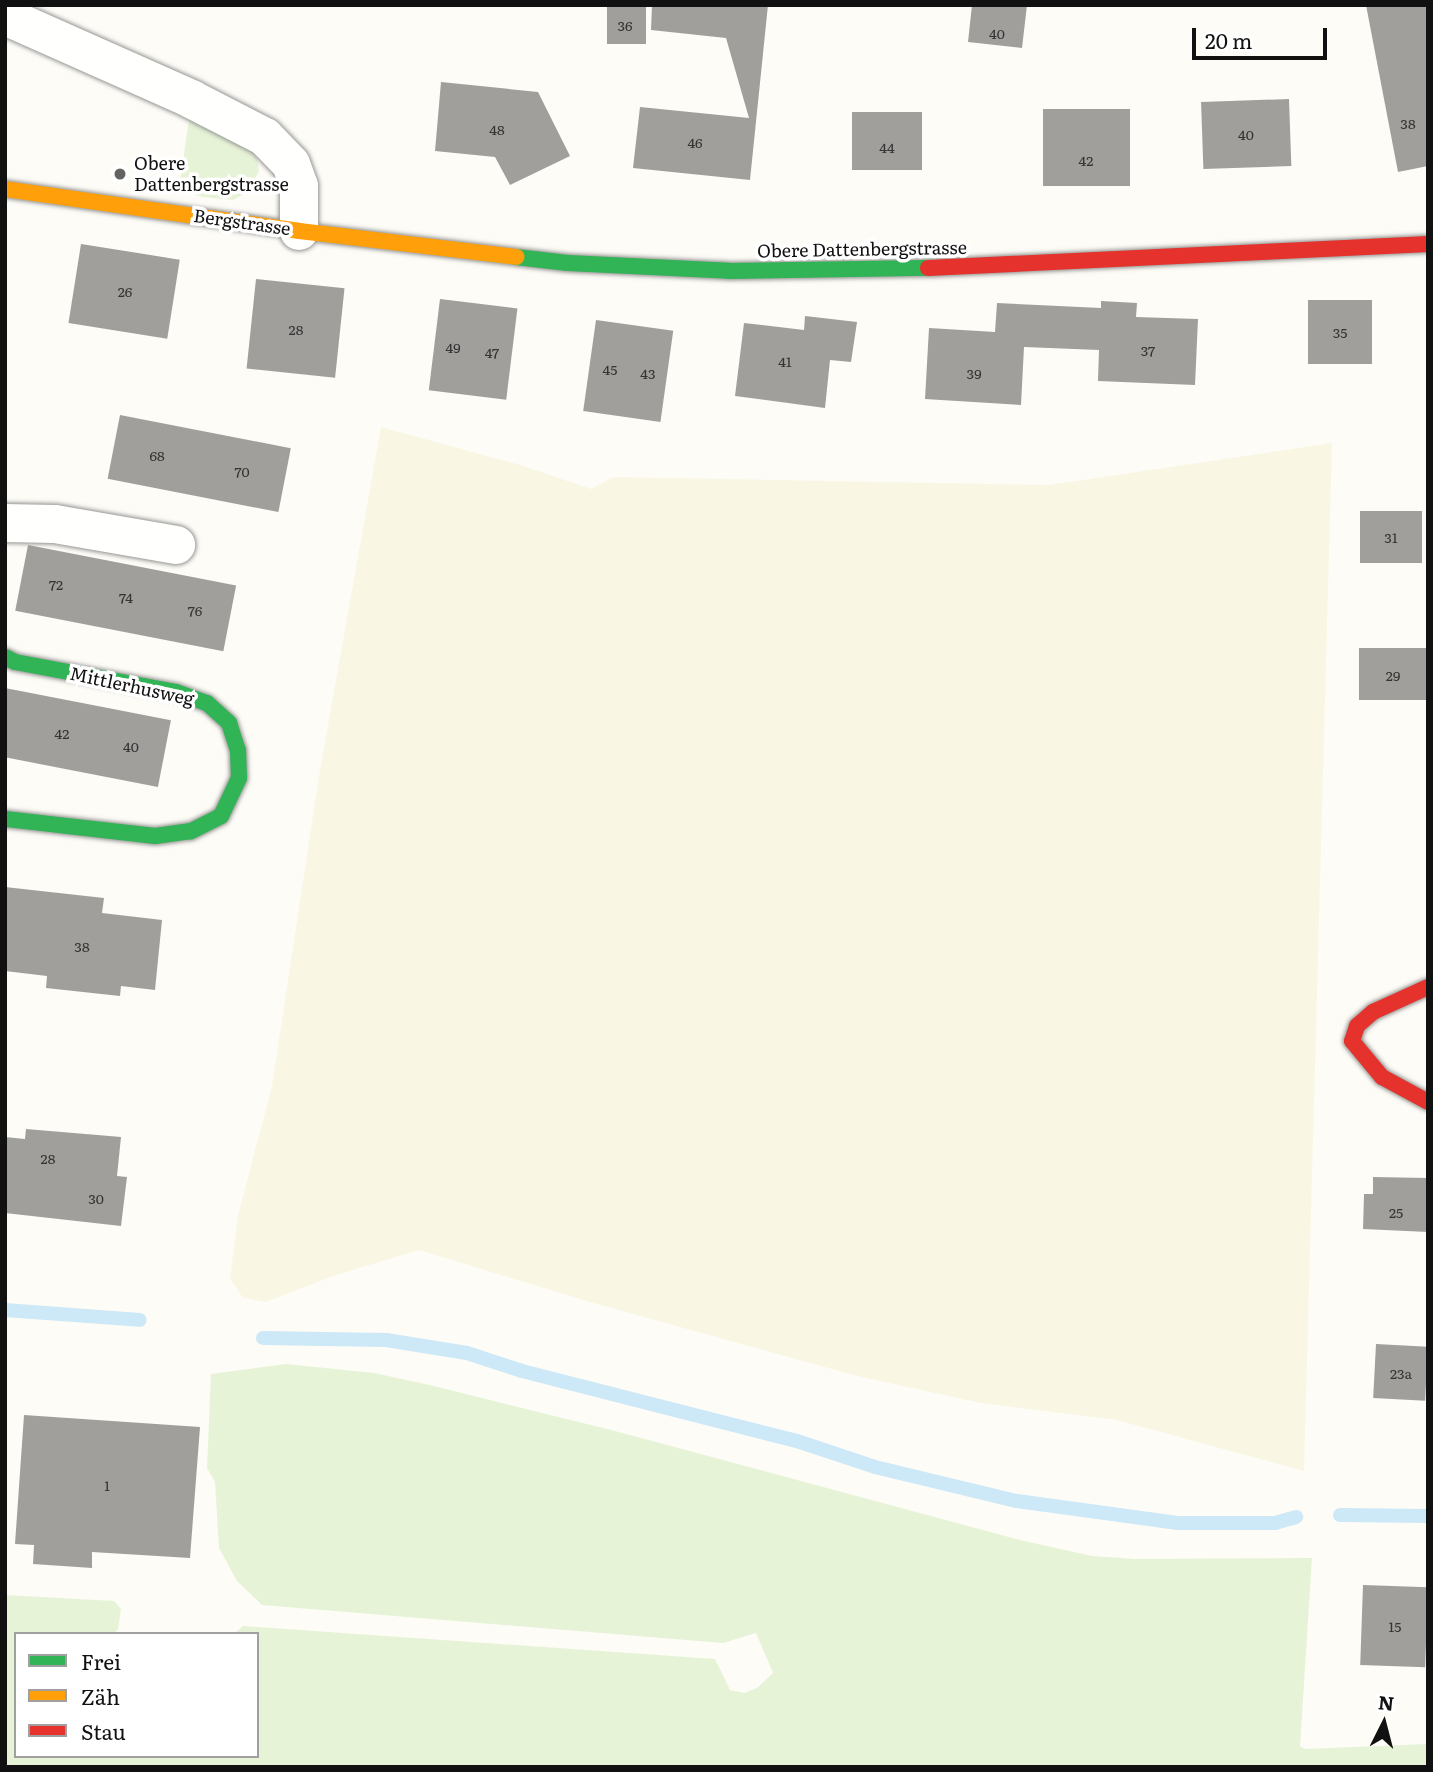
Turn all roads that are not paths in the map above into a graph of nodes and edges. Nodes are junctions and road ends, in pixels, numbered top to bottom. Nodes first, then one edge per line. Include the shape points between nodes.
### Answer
1 (5, 16) edge
2 (5, 190) edge
3 (299, 231) junction
4 (1428, 244) edge
5 (5, 523) edge
6 (176, 545) dead end
7 (5, 657) edge
8 (5, 818) edge
9 (1428, 987) edge
10 (1428, 1102) edge

1 - 3 street, Bergstrasse via 265,137 291,164 299,186
2 - 3 street, Bergstrasse
3 - 4 street, Obere Dattenbergstrasse via 568,263 729,271 865,271
5 - 6 street via 55,524
7 - 8 street, Mittlerhusweg via 176,692 207,703 229,723 238,750 239,778 221,816 191,831 155,836
9 - 10 street via 1373,1012 1357,1026 1352,1041 1382,1077

